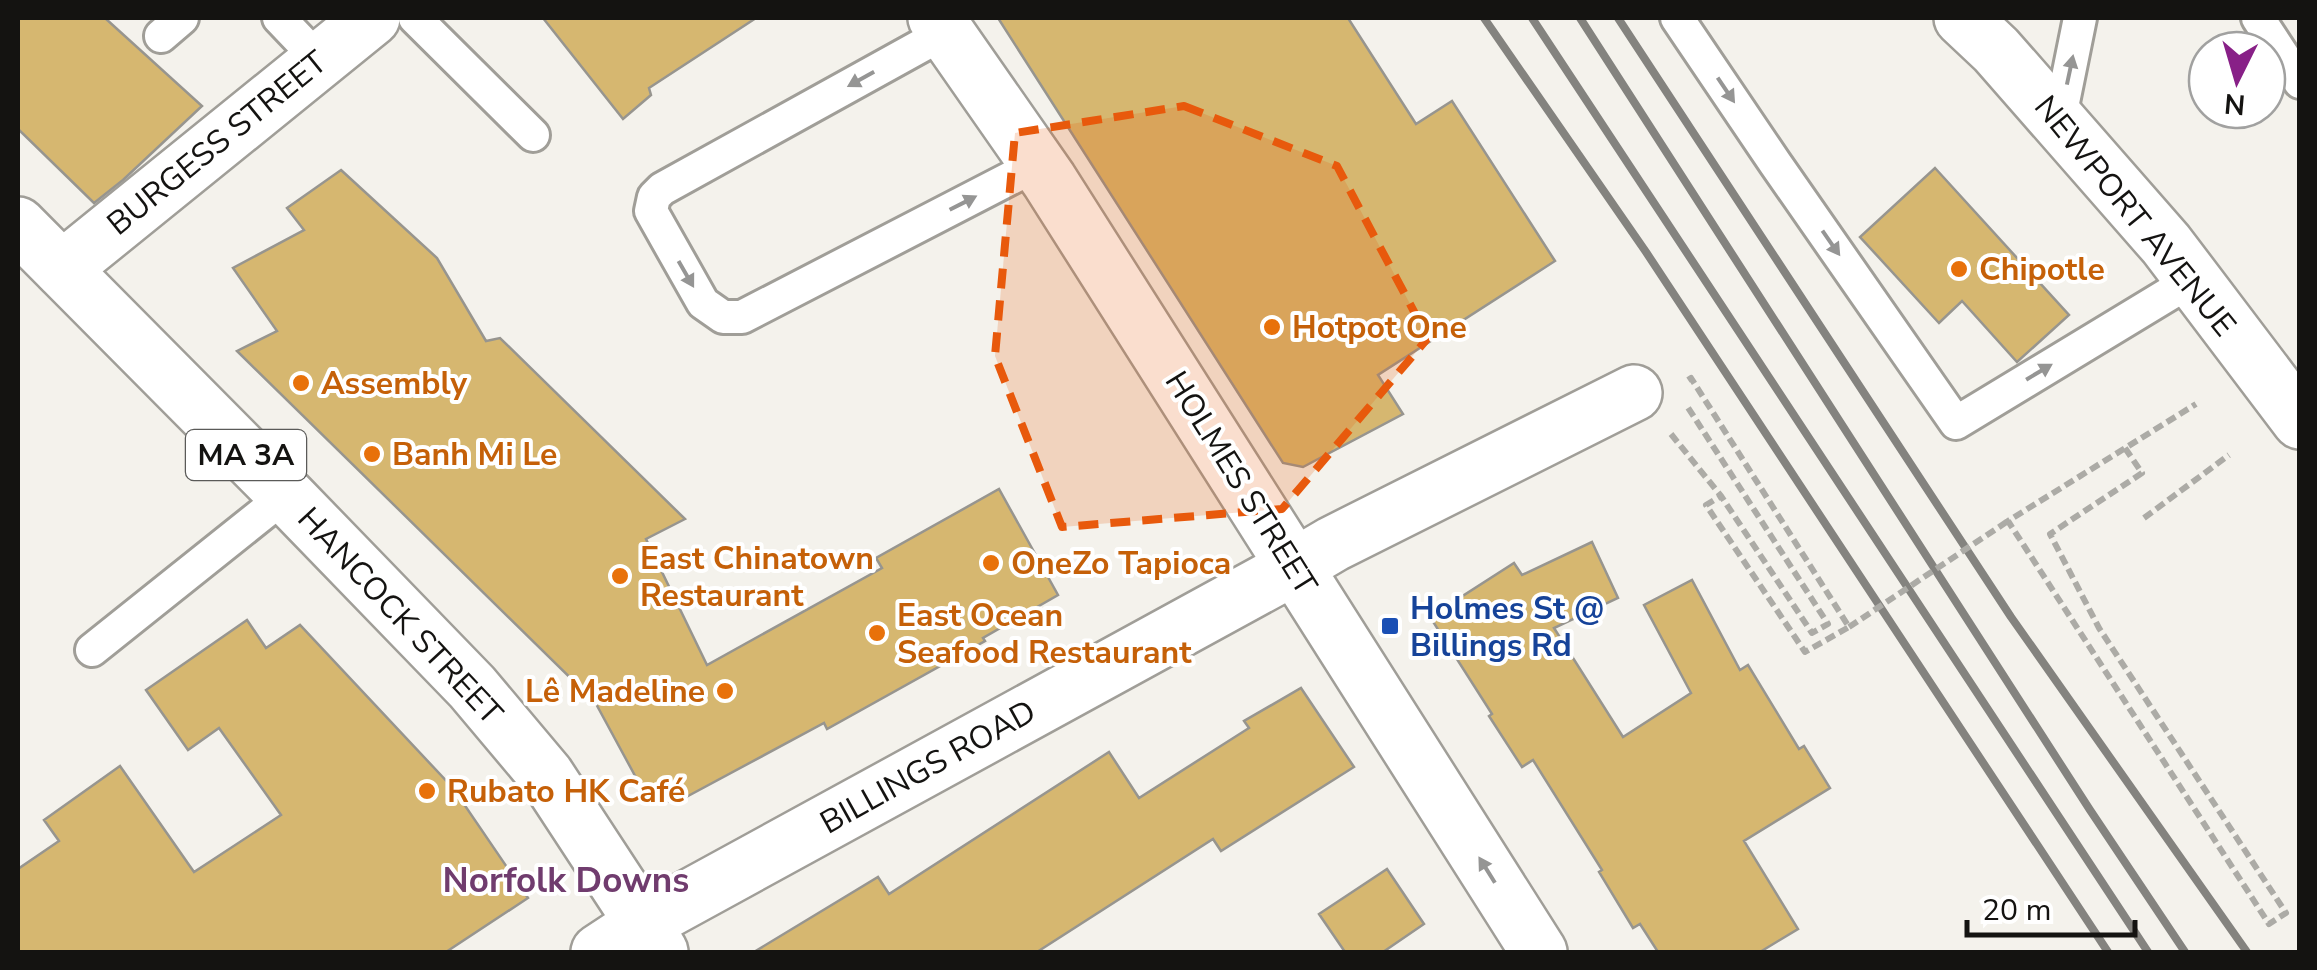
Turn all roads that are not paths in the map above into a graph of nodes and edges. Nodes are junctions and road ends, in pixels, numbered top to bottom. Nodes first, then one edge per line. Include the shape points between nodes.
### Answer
1 (279, 18) edge
2 (372, 18) edge
3 (415, 18) edge
4 (1678, 18) edge
5 (1962, 18) edge
6 (2080, 18) edge
7 (2258, 18) edge
8 (941, 25) edge
9 (319, 60) junction
10 (2300, 82) edge
11 (2059, 122) junction
12 (533, 135) dead end
13 (1038, 164) junction
14 (18, 226) edge
15 (62, 269) junction
16 (2192, 280) junction
17 (1665, 394) road end
18 (2295, 405) edge
19 (286, 495) junction
20 (1294, 567) junction
21 (92, 650) dead end
22 (634, 943) edge
23 (1539, 952) edge

1 - 9 lane
2 - 9 street, BURGESS STREET
3 - 12 lane
4 -> 16 lane via 1956,423
5 - 11 street, NEWPORT AVENUE
11 -> 6 lane
7 - 10 lane
8 - 13 street, HOLMES STREET
8 -> 13 lane via 654,197 650,211 703,303 723,317 742,316
9 - 15 street, BURGESS STREET
11 - 16 street, NEWPORT AVENUE
13 - 20 street, HOLMES STREET
14 - 15 street, HANCOCK STREET / MA 3A
15 - 19 street, HANCOCK STREET / MA 3A
16 - 18 street, NEWPORT AVENUE
17 - 20 street, BILLINGS ROAD
19 - 21 lane
19 - 22 street, HANCOCK STREET / MA 3A via 472,686 546,774
20 - 22 street, BILLINGS ROAD
23 -> 20 street, HOLMES STREET

